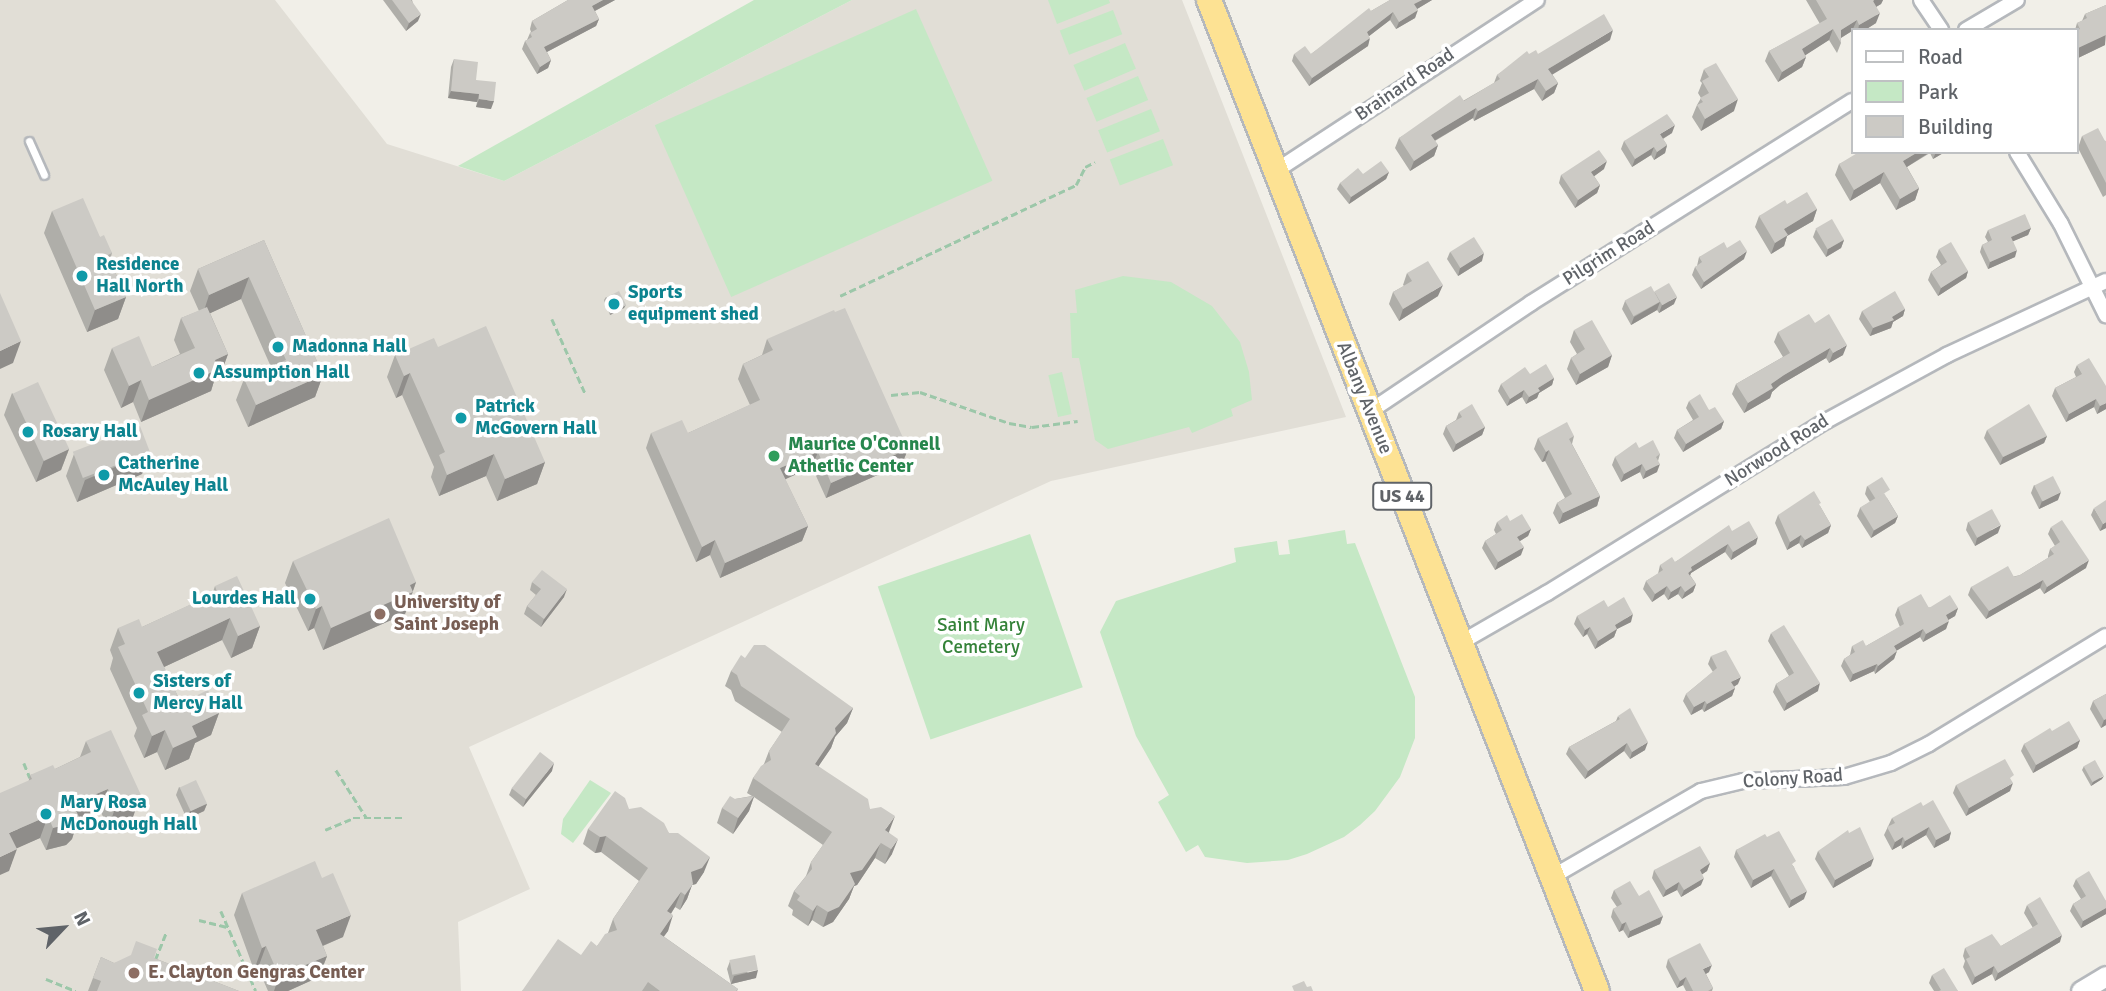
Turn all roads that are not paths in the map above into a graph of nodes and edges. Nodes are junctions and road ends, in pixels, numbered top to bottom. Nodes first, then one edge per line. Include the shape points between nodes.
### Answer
1 (1209, 0) edge
2 (1537, 0) edge
3 (1921, 0) edge
4 (2017, 0) edge
5 (1940, 28) edge
6 (1969, 28) edge
7 (1850, 102) edge
8 (29, 141) dead end
9 (2018, 154) edge
10 (1273, 172) junction
11 (44, 175) dead end
12 (2099, 285) edge
13 (2106, 315) edge
14 (1369, 412) junction
15 (2106, 636) edge
16 (1460, 643) junction
17 (1552, 877) junction
18 (2106, 976) edge
19 (1597, 991) edge
20 (2081, 991) edge

1 - 10 highway, Albany Avenue / US 44
2 - 10 street, Brainard Road
3 - 5 street
4 - 6 street
7 - 14 street, Pilgrim Road via 1531,303
8 - 11 lane
9 - 12 street
10 - 14 highway, Albany Avenue / US 44
12 - 13 street
12 - 16 street, Norwood Road via 1947,355 1826,421
14 - 16 highway, Albany Avenue / US 44
15 - 17 street, Colony Road via 1929,744 1891,762 1844,776 1743,781 1701,791
16 - 17 highway, Albany Avenue / US 44
17 - 19 highway, Albany Avenue / US 44
18 - 20 street

